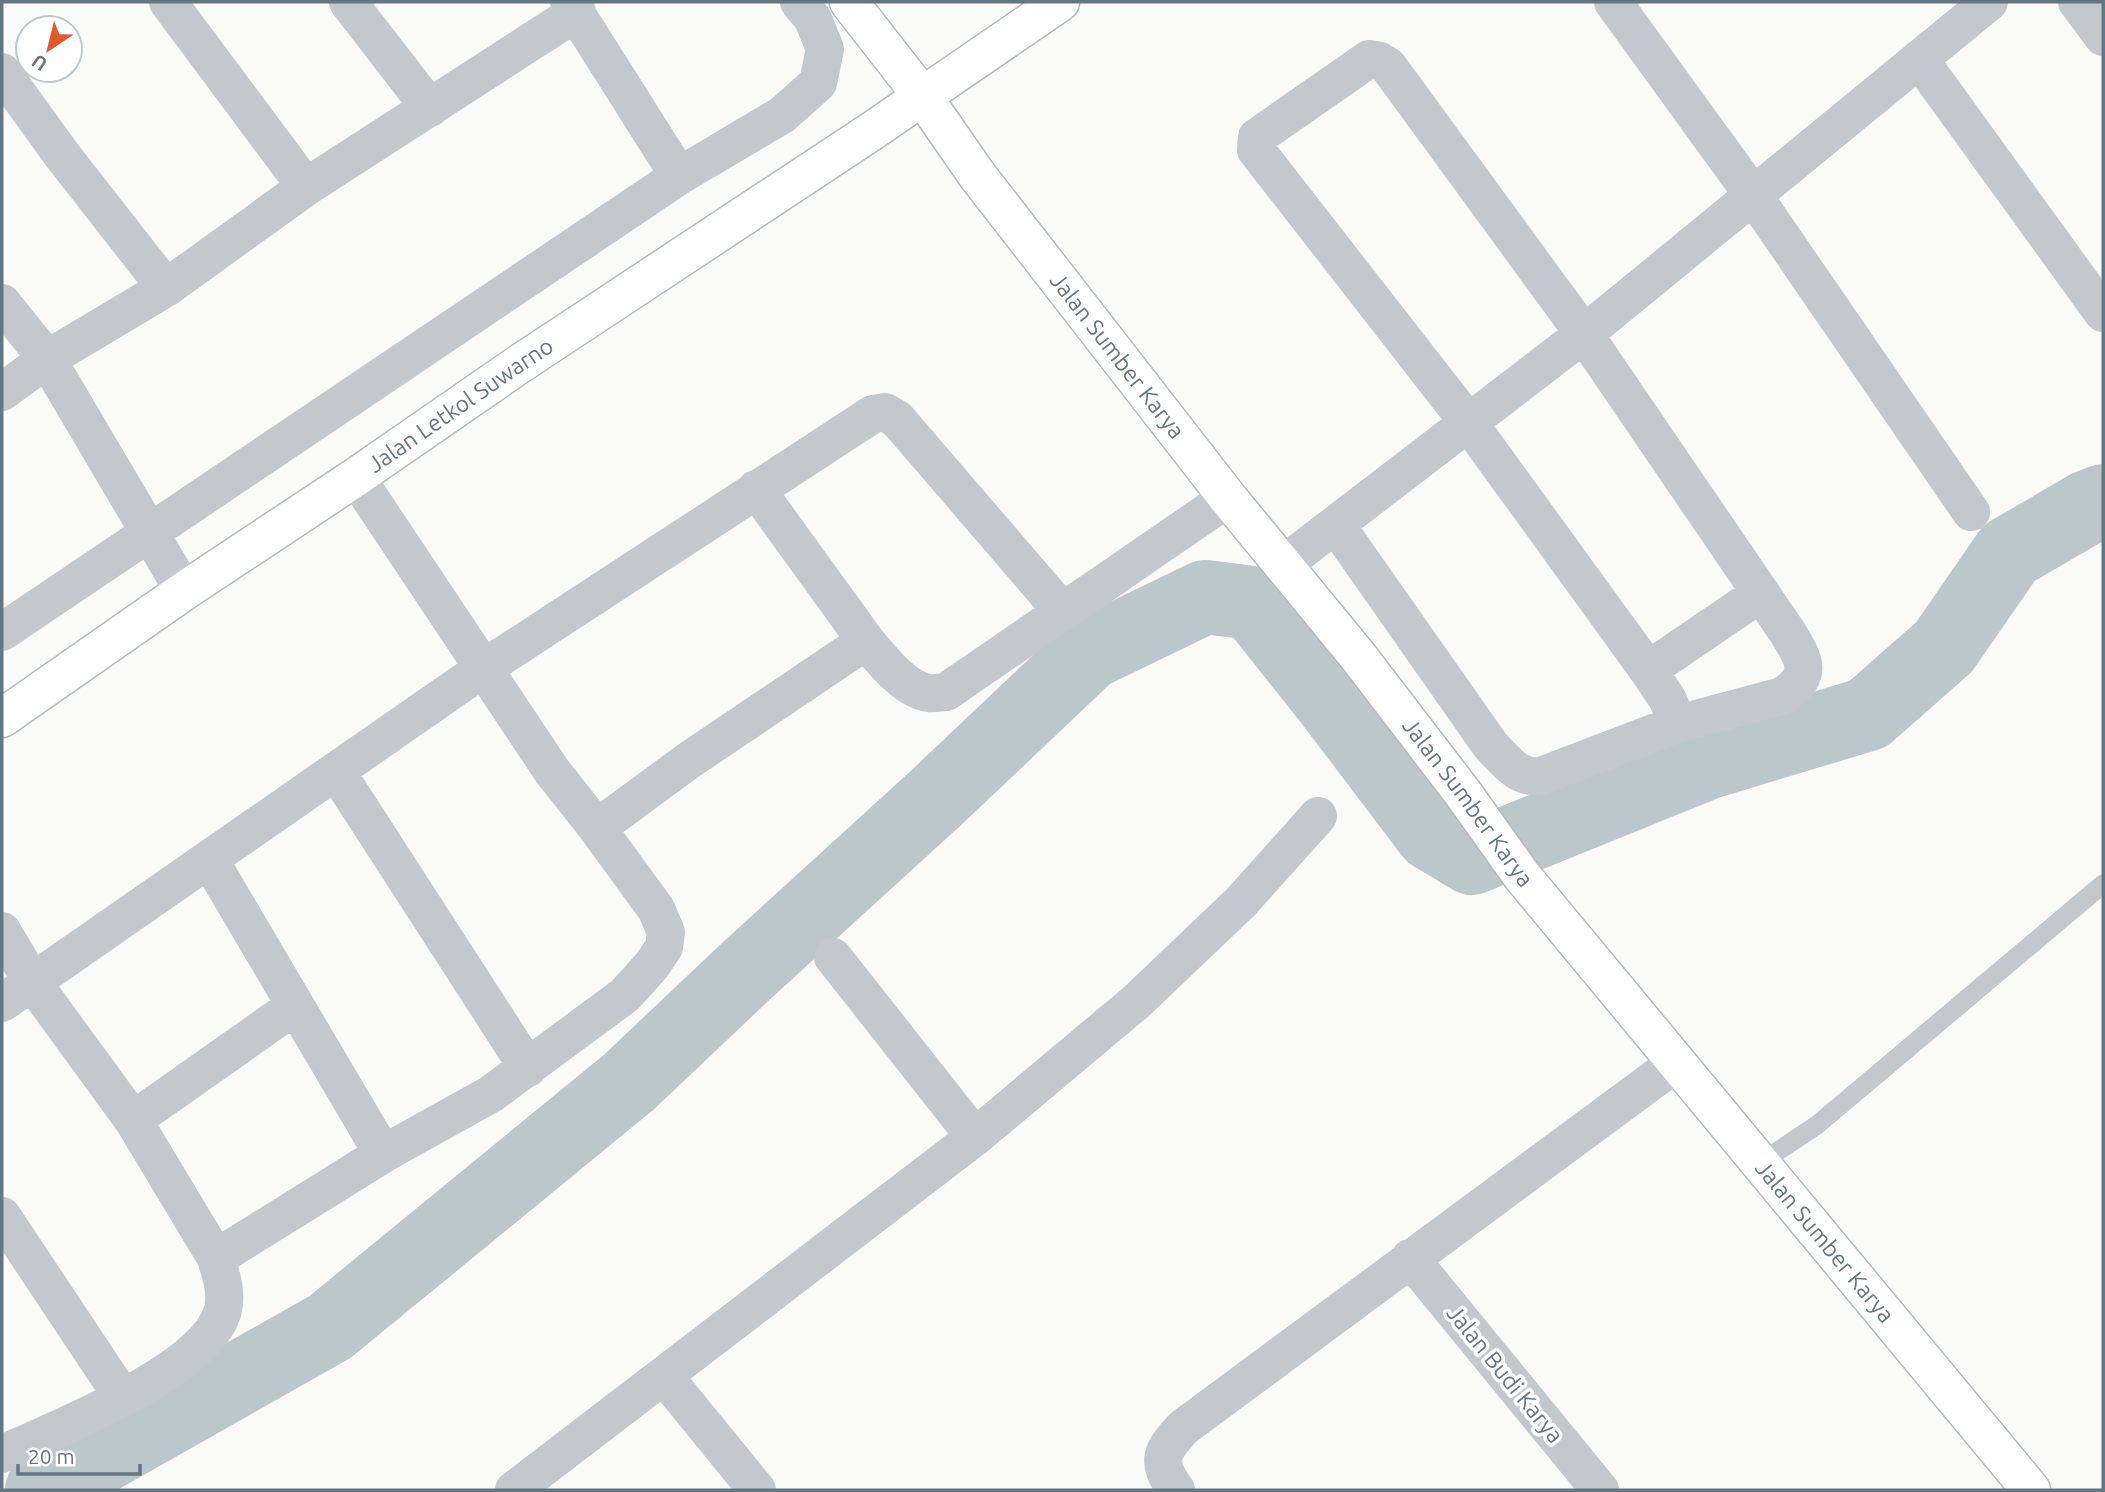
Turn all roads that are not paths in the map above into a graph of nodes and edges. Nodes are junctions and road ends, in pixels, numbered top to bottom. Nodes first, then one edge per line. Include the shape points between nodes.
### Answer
1 (168, 2) edge
2 (348, 2) edge
3 (799, 2) edge
4 (849, 2) edge
5 (1060, 2) edge
6 (1613, 2) edge
7 (1989, 2) edge
8 (2077, 2) edge
9 (573, 7) edge
10 (2103, 37) edge
11 (1919, 59) junction
12 (2, 72) edge
13 (923, 97) junction
14 (430, 108) junction
15 (678, 176) junction
16 (306, 187) junction
17 (1753, 195) junction
18 (166, 288) junction
19 (2, 303) edge
20 (2103, 313) edge
21 (1584, 334) junction
22 (47, 359) junction
23 (2, 392) edge
24 (1468, 422) junction
25 (356, 477) junction
26 (756, 489) junction
27 (1228, 498) junction
28 (1971, 512) dead end
29 (1336, 525) junction
30 (149, 533) junction
31 (1284, 564) junction
32 (184, 591) junction
33 (1761, 593) junction
34 (1063, 612) junction
35 (2, 632) edge
36 (866, 641) junction
37 (484, 668) junction
38 (1648, 670) junction
39 (2, 718) edge
40 (1677, 724) junction
41 (336, 771) junction
42 (1318, 816) dead end
43 (597, 828) junction
44 (209, 859) junction
45 (2103, 884) edge
46 (2, 931) edge
47 (833, 957) dead end
48 (33, 983) junction
49 (2, 1003) edge
50 (295, 1006) junction
51 (1676, 1063) junction
52 (528, 1068) junction
53 (133, 1120) junction
54 (975, 1137) junction
55 (383, 1154) junction
56 (1760, 1163) junction
57 (2, 1216) edge
58 (216, 1258) junction
59 (1410, 1258) junction
60 (664, 1376) junction
61 (123, 1398) junction
62 (2, 1454) edge
63 (514, 1490) edge
64 (757, 1490) edge
65 (1176, 1490) edge
66 (1600, 1490) edge
67 (2031, 1490) edge

1 - 16 street
2 - 14 street
3 - 15 street via 813,19 825,49 818,83 782,116
4 - 13 street, Jalan Sumber Karya
5 - 13 street, Jalan Letkol Suwarno
6 - 17 street
7 - 11 street
8 - 10 street
9 - 14 street
9 - 15 street
11 - 17 street
11 - 20 street
12 - 18 street
13 - 25 street, Jalan Letkol Suwarno
13 - 27 street, Jalan Sumber Karya via 977,175
14 - 16 street
15 - 30 street
16 - 18 street
17 - 21 street
17 - 28 street
18 - 22 street
19 - 22 street
21 - 24 street
21 - 24 street via 1380,61 1369,59 1256,137 1256,150
21 - 33 street
22 - 23 street
22 - 30 street
24 - 29 street
24 - 38 street
25 - 32 street, Jalan Letkol Suwarno
25 - 37 street
26 - 34 street via 873,414 885,412 897,418
26 - 36 street
26 - 37 street
27 - 31 street, Jalan Sumber Karya
27 - 34 street
29 - 31 street
29 - 40 street via 1491,746 1516,772 1531,778 1541,776
30 - 32 street
30 - 35 street
31 - 51 street, Jalan Sumber Karya via 1522,876
32 - 39 street, Jalan Letkol Suwarno
33 - 38 street
33 - 40 street via 1805,662 1804,674 1782,696
34 - 36 street via 946,692 930,694 912,686 885,665
36 - 43 street
37 - 41 street
37 - 43 street via 552,771
38 - 40 street
41 - 44 street
41 - 52 street
42 - 54 street via 1241,902 1136,1002
43 - 52 street via 656,909 666,932 664,947 625,995
44 - 48 street
44 - 50 street
45 - 56 lane via 1817,1125
46 - 48 street
47 - 54 street
48 - 49 street
48 - 53 street
50 - 53 street
50 - 55 street
51 - 56 street, Jalan Sumber Karya
51 - 59 street
52 - 55 street
53 - 58 street
54 - 60 street
55 - 58 street
56 - 67 street, Jalan Sumber Karya
57 - 61 street
58 - 61 street via 224,1283 223,1310 215,1329 195,1352
59 - 65 street via 1184,1427 1163,1452 1168,1479
59 - 66 street, Jalan Budi Karya
60 - 63 street
60 - 64 street
61 - 62 street

